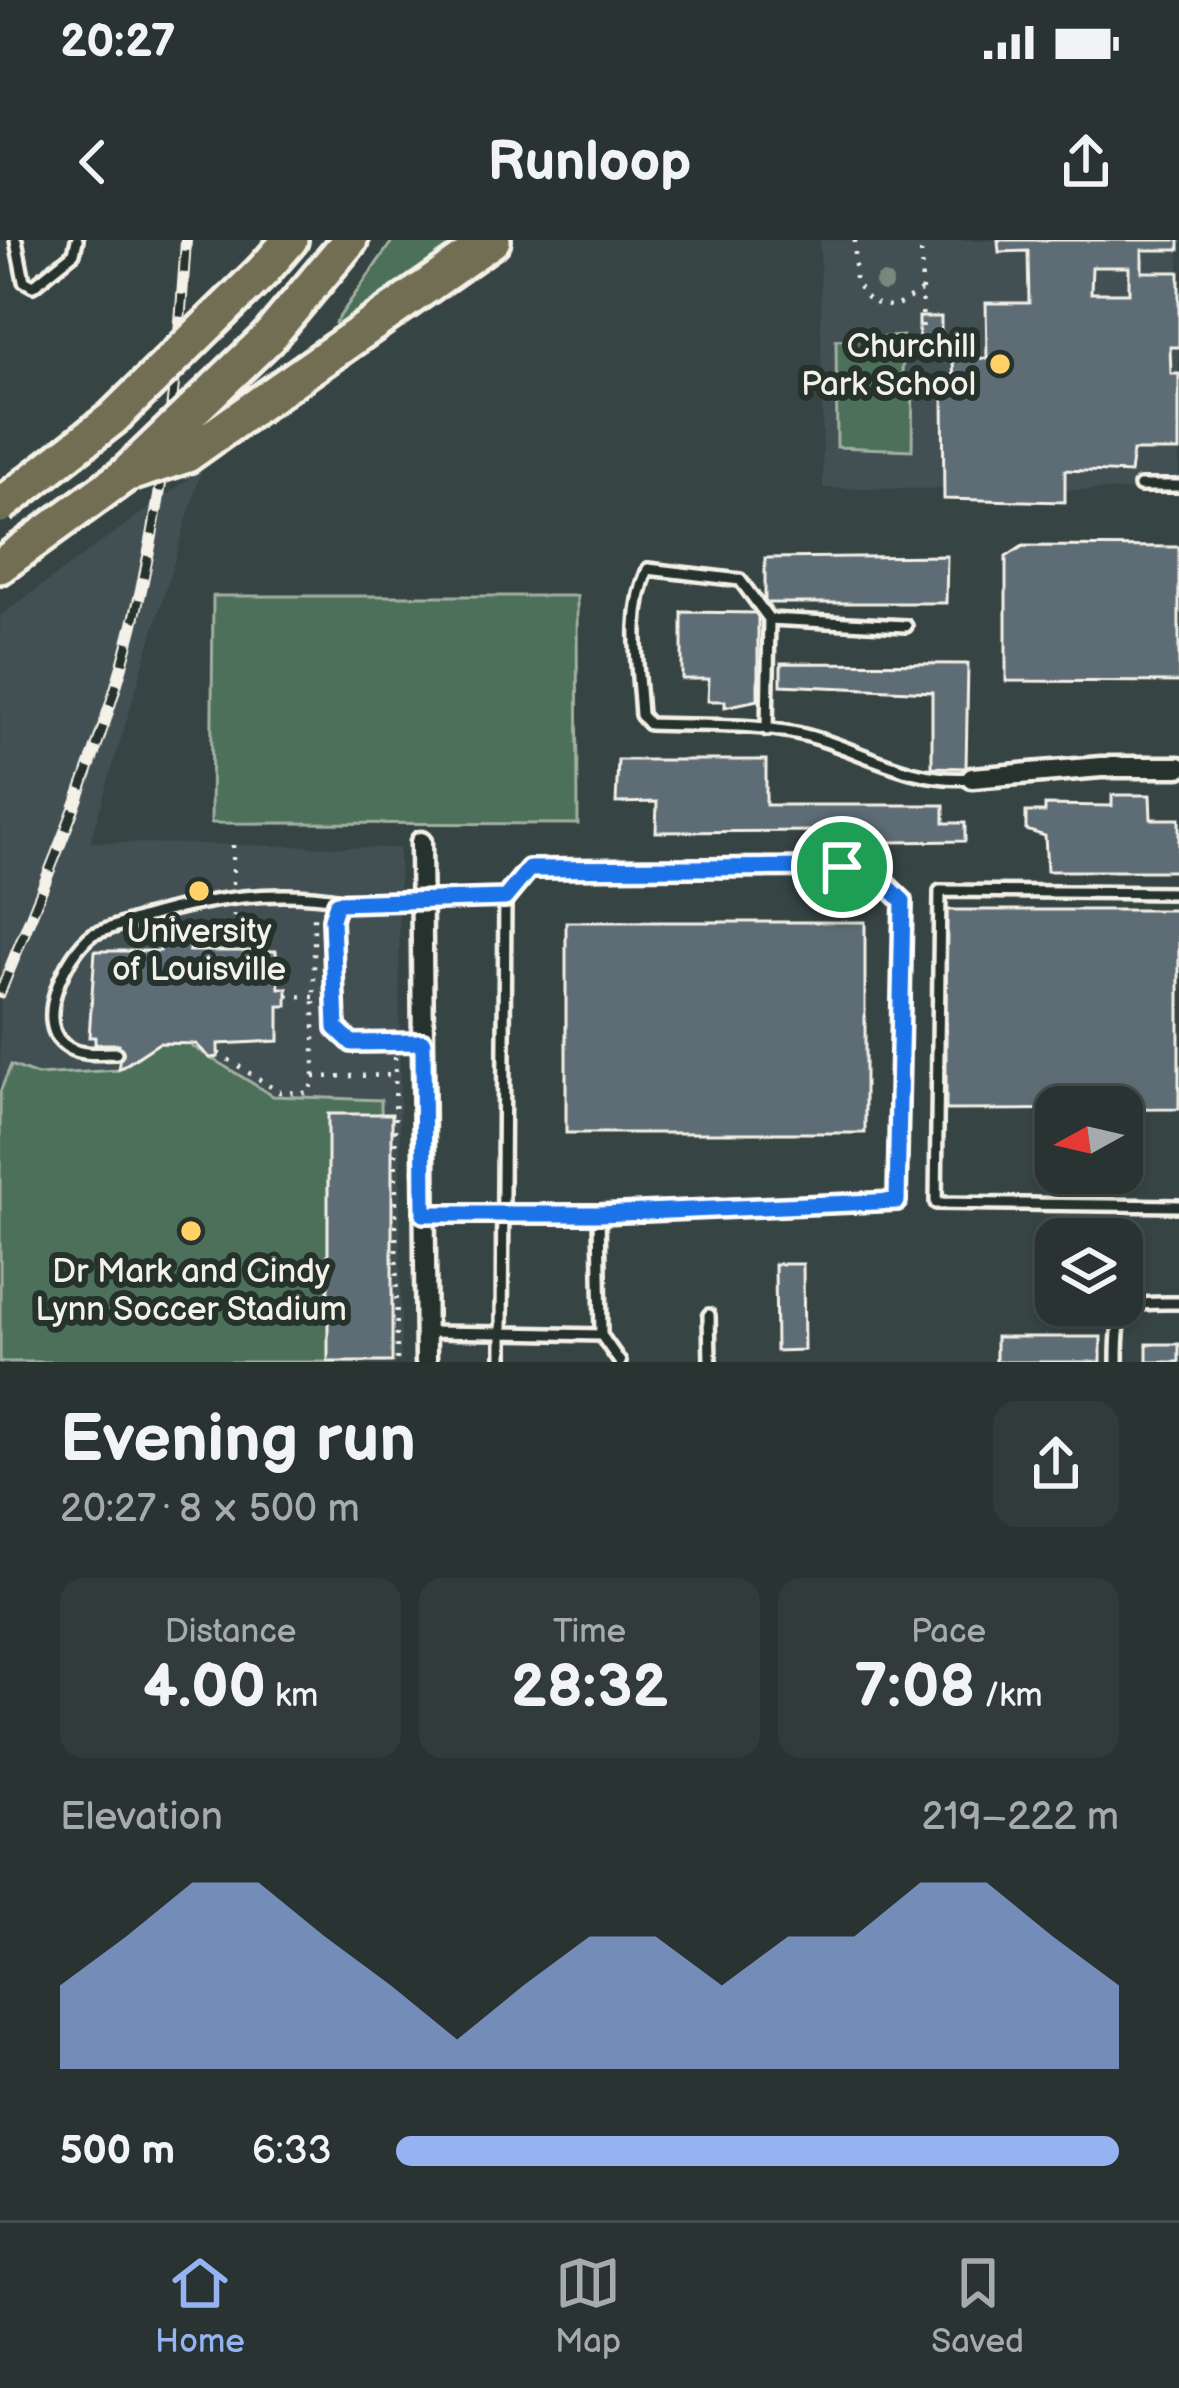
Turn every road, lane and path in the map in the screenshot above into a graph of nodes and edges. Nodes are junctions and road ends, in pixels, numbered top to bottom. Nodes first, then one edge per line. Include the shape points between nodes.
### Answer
1 (16, 240) edge
2 (77, 240) edge
3 (290, 240) edge
4 (350, 240) edge
5 (493, 240) edge
6 (855, 240) edge
7 (921, 240) edge
8 (921, 291) junction
9 (923, 353) dead end
10 (125, 475) junction
11 (1140, 486) dead end
12 (1179, 486) edge
13 (0, 506) edge
14 (0, 566) edge
15 (769, 619) junction
16 (906, 626) dead end
17 (767, 730) junction
18 (1179, 767) edge
19 (972, 778) joint
20 (421, 842) dead end
21 (1179, 893) edge
22 (422, 898) junction
23 (505, 898) junction
24 (344, 900) junction
25 (314, 901) dead end
26 (287, 996) dead end
27 (314, 997) junction
28 (423, 1042) junction
29 (116, 1053) dead end
30 (218, 1053) dead end
31 (395, 1057) dead end
32 (395, 1075) junction
33 (314, 1077) junction
34 (1179, 1206) edge
35 (424, 1214) junction
36 (599, 1214) junction
37 (505, 1216) junction
38 (1179, 1304) edge
39 (710, 1315) dead end
40 (426, 1332) junction
41 (502, 1333) junction
42 (602, 1335) junction
43 (398, 1362) edge
44 (426, 1362) edge
45 (502, 1362) edge
46 (620, 1362) edge
47 (710, 1362) edge
48 (1117, 1362) edge

1 - 2 lane via 32,286 74,254
3 - 13 highway, bridge via 112,418
4 - 10 highway, bridge via 268,338
5 - 10 highway, bridge via 187,455
6 - 8 path via 856,281 870,302 894,307
7 - 8 path
8 - 9 path
10 - 14 highway
11 - 12 lane
15 - 16 lane
15 - 17 lane
15 - 17 lane via 740,580 648,569 637,595 641,715 649,724
17 - 19 lane via 852,749 910,777
18 - 19 street
20 - 22 street
21 - 34 lane via 940,891 936,1203
22 - 23 lane
22 - 24 lane
22 - 28 street
23 - 36 lane via 529,869 842,867 878,877 903,901 897,1201
23 - 37 lane
24 - 28 lane via 332,919 336,1028 352,1043
24 - 29 lane via 302,892 233,896 93,934 74,947 58,975 54,1031 82,1053
25 - 27 path
26 - 27 path
27 - 33 path
28 - 35 street
30 - 33 path via 279,1092 309,1093
31 - 32 path
32 - 33 path
32 - 43 path
35 - 37 lane
35 - 40 street
36 - 37 lane
36 - 42 lane
37 - 41 lane
38 - 48 lane via 1130,1305 1117,1324
39 - 47 lane
40 - 41 lane
40 - 44 street
41 - 42 lane
41 - 45 lane
42 - 46 lane

